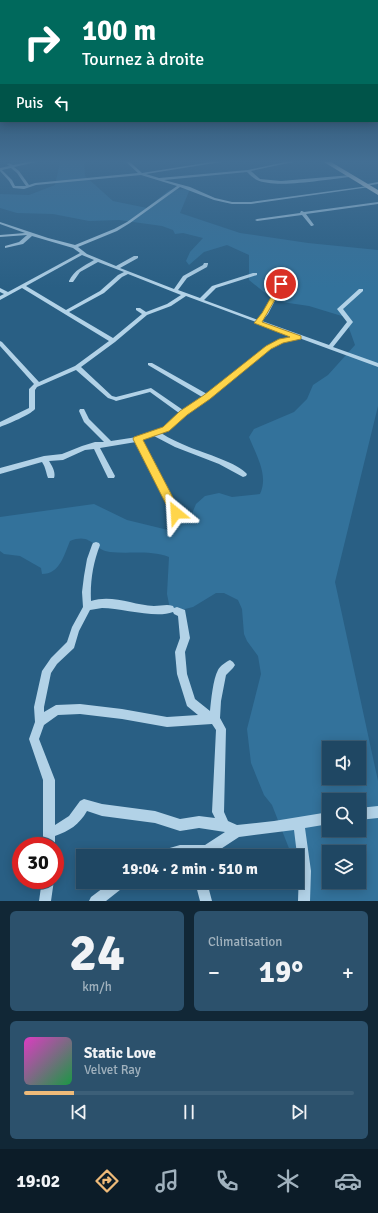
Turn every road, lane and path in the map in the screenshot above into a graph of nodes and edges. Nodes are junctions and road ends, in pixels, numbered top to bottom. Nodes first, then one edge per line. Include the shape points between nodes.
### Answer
1 (155, 204) edge
2 (362, 204) edge
3 (302, 212) junction
4 (258, 220) dead end
5 (0, 223) edge
6 (312, 225) dead end
7 (31, 234) junction
8 (0, 236) edge
9 (7, 247) dead end
10 (75, 247) junction
11 (83, 253) junction
12 (136, 257) dead end
13 (98, 260) junction
14 (206, 264) dead end
15 (118, 267) junction
16 (128, 272) junction
17 (255, 274) dead end
18 (71, 281) dead end
19 (281, 284) dead end
20 (22, 286) junction
21 (0, 290) edge
22 (176, 290) junction
23 (361, 290) dead end
24 (8, 294) junction
25 (186, 294) junction
26 (0, 298) edge
27 (201, 300) junction
28 (138, 309) dead end
29 (66, 312) junction
30 (145, 314) junction
31 (258, 323) junction
32 (298, 338) junction
33 (113, 341) junction
34 (0, 343) edge
35 (330, 347) junction
36 (150, 364) dead end
37 (378, 365) edge
38 (77, 367) junction
39 (38, 384) junction
40 (207, 397) junction
41 (82, 411) dead end
42 (184, 413) junction
43 (0, 425) edge
44 (156, 434) junction
45 (138, 439) junction
46 (109, 444) junction
47 (95, 445) junction
48 (44, 459) junction
49 (0, 471) edge
50 (243, 474) dead end
51 (51, 476) dead end
52 (111, 476) dead end
53 (176, 513) dead end
54 (96, 545) dead end
55 (87, 607) junction
56 (230, 665) dead end
57 (215, 719) junction
58 (40, 722) junction
59 (378, 812) edge
60 (366, 813) edge
61 (322, 819) edge
62 (299, 823) junction
63 (224, 825) junction
64 (237, 831) junction
65 (49, 833) junction
66 (49, 837) edge
67 (211, 849) edge
68 (47, 889) edge
69 (111, 889) edge
70 (203, 889) edge
71 (45, 901) edge
72 (95, 901) edge
73 (206, 901) edge
74 (304, 901) edge

1 - 10 street via 119,228
2 - 3 street
3 - 4 street
3 - 6 street
5 - 7 street
7 - 8 street
7 - 9 street via 20,243
7 - 10 street
10 - 11 street
11 - 13 street
11 - 20 street
12 - 15 street
13 - 15 street
13 - 18 street via 80,270
14 - 22 street via 186,277
15 - 16 street
16 - 22 street
16 - 29 street via 102,292
17 - 27 street via 214,287
19 - 31 street
20 - 24 street
20 - 29 street
21 - 24 street
22 - 25 street
23 - 35 street via 340,309 350,322
24 - 26 street
25 - 27 street
25 - 30 street via 169,305
27 - 31 street
28 - 30 street
29 - 33 street
30 - 33 street
31 - 32 street
32 - 35 street
32 - 40 street via 281,341 268,347
33 - 38 street
34 - 39 street
35 - 37 street
36 - 40 street
38 - 39 street
38 - 42 street via 110,397 122,398 152,390
39 - 43 street via 32,389 32,409
40 - 42 street
41 - 46 street via 86,420
42 - 44 street
44 - 45 street
44 - 50 street via 173,444 231,466
45 - 46 street
45 - 53 street
46 - 47 street
47 - 48 street via 63,457
47 - 52 street
48 - 49 street
48 - 51 street
54 - 55 street via 88,577
55 - 57 street via 101,604 131,606 174,610 182,614 185,633 180,652 182,674 191,702
55 - 58 street via 75,630 71,645 47,671 39,707
56 - 57 street via 222,672
57 - 58 street via 167,722 80,709 56,710
57 - 63 street via 221,729 218,812
58 - 65 street via 34,739 50,780
59 - 60 street
61 - 62 street
62 - 64 street
62 - 74 street via 305,871
63 - 64 street
63 - 65 street via 199,822 180,825 155,817 84,805 77,819 71,824
64 - 67 street
65 - 66 street
68 - 71 street
69 - 72 street
70 - 73 street

